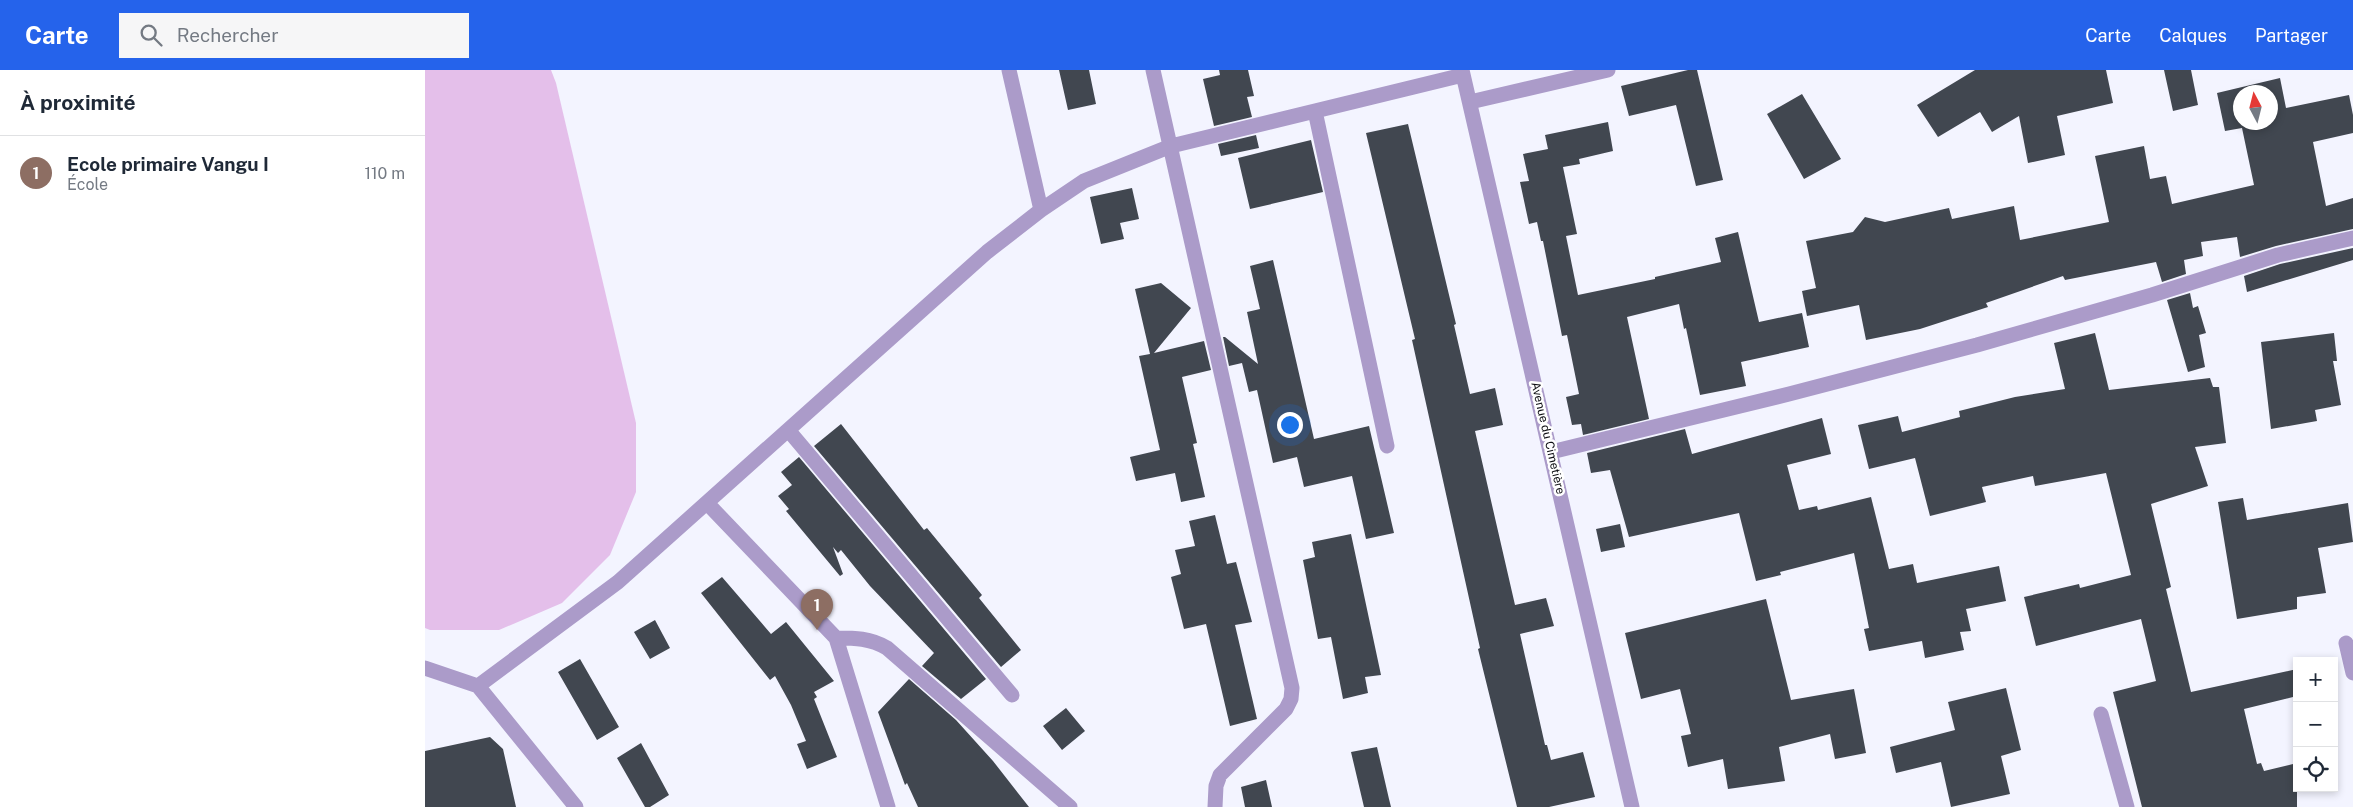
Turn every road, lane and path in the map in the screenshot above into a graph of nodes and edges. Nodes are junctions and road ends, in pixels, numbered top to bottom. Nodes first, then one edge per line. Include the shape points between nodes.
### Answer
1 (1009, 70) edge
2 (1153, 70) edge
3 (1608, 70) edge
4 (1462, 73) edge
5 (1471, 102) junction
6 (1315, 111) junction
7 (1171, 146) junction
8 (1041, 210) junction
9 (2353, 238) edge
10 (789, 431) junction
11 (1387, 446) dead end
12 (1551, 452) junction
13 (707, 503) junction
14 (836, 638) junction
15 (2346, 643) dead end
16 (425, 668) edge
17 (2353, 673) edge
18 (478, 686) junction
19 (1012, 695) dead end
20 (2101, 714) dead end
21 (576, 807) edge
22 (888, 807) edge
23 (1070, 807) edge
24 (1215, 807) edge
25 (1632, 807) edge
26 (2127, 807) edge

1 - 8 street
2 - 7 street
3 - 5 street
4 - 5 street, Avenue du Cimetière
4 - 6 street
5 - 12 street, Avenue du Cimetière
6 - 7 street
6 - 11 street
7 - 8 street via 1084,181
7 - 24 street via 1292,688 1286,709 1221,776 1216,786
8 - 10 street via 987,252
9 - 12 street via 2278,255 1977,345
10 - 13 street
10 - 19 street
12 - 25 street, Avenue du Cimetière
13 - 14 street
13 - 18 street via 618,582
14 - 22 street
14 - 23 street via 859,638 887,648
15 - 17 street
16 - 18 street
18 - 21 street
20 - 26 street

